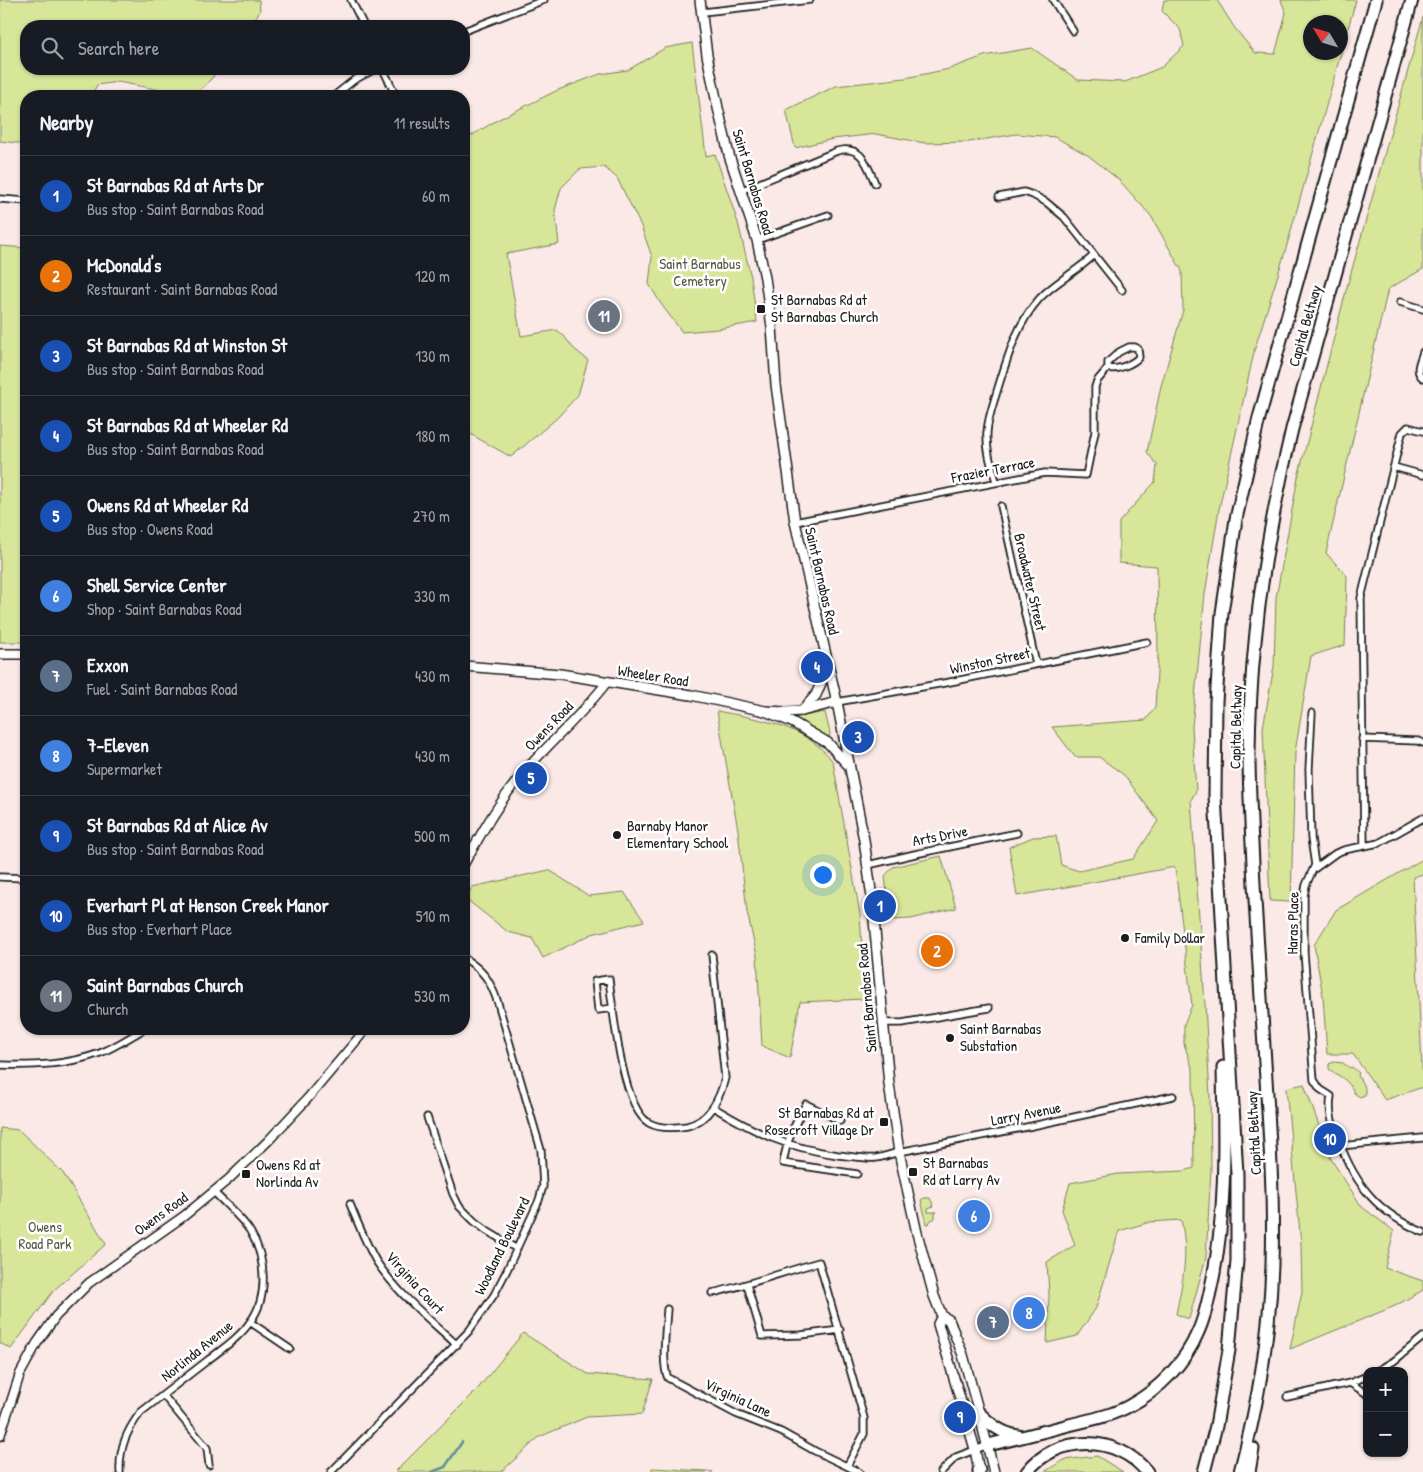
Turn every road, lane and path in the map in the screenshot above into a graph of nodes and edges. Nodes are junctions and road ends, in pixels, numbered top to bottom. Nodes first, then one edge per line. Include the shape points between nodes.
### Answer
1 (351, 0) edge
2 (544, 0) edge
3 (700, 0) edge
4 (810, 0) edge
5 (1053, 0) edge
6 (1376, 0) edge
7 (1412, 0) edge
8 (703, 12) junction
9 (361, 20) edge
10 (470, 29) edge
11 (1073, 31) dead end
12 (364, 75) edge
13 (386, 75) edge
14 (342, 90) edge
15 (393, 90) edge
16 (875, 183) dead end
17 (740, 191) junction
18 (999, 197) dead end
19 (0, 199) edge
20 (20, 201) edge
21 (828, 215) dead end
22 (757, 240) junction
23 (1094, 255) junction
24 (1122, 290) dead end
25 (1400, 302) dead end
26 (1423, 309) edge
27 (1423, 352) edge
28 (1108, 368) junction
29 (1423, 378) edge
30 (1423, 431) edge
31 (1394, 468) junction
32 (1423, 475) edge
33 (996, 481) junction
34 (1001, 506) dead end
35 (795, 522) junction
36 (1147, 642) dead end
37 (0, 654) edge
38 (20, 654) edge
39 (1036, 664) junction
40 (470, 666) edge
41 (828, 666) junction
42 (607, 682) junction
43 (837, 702) junction
44 (765, 711) junction
45 (802, 711) junction
46 (1312, 713) dead end
47 (1362, 740) junction
48 (1423, 743) edge
49 (850, 767) junction
50 (1423, 818) edge
51 (1017, 833) dead end
52 (1364, 846) junction
53 (470, 853) edge
54 (868, 865) junction
55 (1314, 869) junction
56 (0, 877) edge
57 (20, 878) edge
58 (1221, 905) junction
59 (712, 955) dead end
60 (470, 963) edge
61 (612, 1008) junction
62 (989, 1008) dead end
63 (883, 1023) junction
64 (133, 1035) edge
65 (361, 1035) edge
66 (0, 1065) edge
67 (1173, 1096) dead end
68 (713, 1107) junction
69 (427, 1117) dead end
70 (840, 1121) dead end
71 (1423, 1138) edge
72 (786, 1144) junction
73 (1340, 1146) junction
74 (898, 1152) junction
75 (857, 1174) dead end
76 (214, 1192) junction
77 (350, 1204) dead end
78 (1423, 1232) edge
79 (517, 1249) junction
80 (747, 1285) junction
81 (712, 1294) dead end
82 (666, 1309) dead end
83 (1268, 1314) junction
84 (942, 1316) junction
85 (250, 1322) junction
86 (840, 1330) junction
87 (1423, 1337) edge
88 (457, 1345) junction
89 (290, 1349) dead end
90 (1384, 1367) edge
91 (1363, 1378) edge
92 (1350, 1383) junction
93 (1363, 1391) edge
94 (163, 1395) junction
95 (1287, 1397) dead end
96 (979, 1413) junction
97 (0, 1436) edge
98 (1022, 1437) junction
99 (988, 1445) junction
100 (975, 1449) junction
101 (209, 1464) dead end
102 (847, 1466) junction
103 (979, 1471) edge
104 (120, 1472) edge
105 (331, 1472) edge
106 (859, 1472) edge
107 (941, 1472) edge
108 (994, 1472) edge
109 (1027, 1472) edge
110 (1147, 1472) edge
111 (1204, 1472) edge
112 (1240, 1472) edge
113 (1249, 1472) edge

1 - 9 street
2 - 10 street
3 - 8 main road, Saint Barnabas Road
4 - 8 street
5 - 11 street
6 - 58 highway, Capital Beltway via 1259,418 1236,519 1222,613 1216,702 1215,796
7 - 83 highway, Capital Beltway via 1292,429 1270,529 1258,613 1252,669 1249,762 1272,1176 1272,1266
8 - 17 main road, Saint Barnabas Road via 707,55
12 - 14 street
13 - 15 street
16 - 17 street via 862,157 847,148
17 - 22 main road, Saint Barnabas Road
18 - 23 street via 1024,192 1046,202 1064,217
19 - 20 street
21 - 22 street
22 - 35 main road, Saint Barnabas Road via 772,327 776,385
23 - 24 street
23 - 33 street via 1041,297 1020,327 988,420 988,447
25 - 26 street
27 - 29 street via 1417,370
28 - 28 street via 1116,369 1135,362 1139,357 1138,349 1129,347 1119,352 1108,362
28 - 33 street, Frazier Terrace via 1097,381 1096,432 1086,475 1045,473
30 - 31 street via 1408,427 1402,433
31 - 32 street
31 - 47 street via 1361,598
33 - 35 street, Frazier Terrace
34 - 39 street, Broadwater Street
35 - 41 main road, Saint Barnabas Road
36 - 39 street, Winston Street
37 - 38 main road
39 - 43 street, Winston Street
40 - 42 main road, Wheeler Road via 560,674
41 - 43 main road, Saint Barnabas Road
41 - 45 main road via 816,695
42 - 44 main road, Wheeler Road
42 - 53 street, Owens Road via 524,772 487,822
43 - 45 main road, Wheeler Road
43 - 49 main road, Saint Barnabas Road
44 - 45 main road, Wheeler Road
44 - 49 main road via 828,743
46 - 55 street, Haras Place via 1309,769
47 - 48 street
47 - 52 street
49 - 54 main road, Saint Barnabas Road
50 - 52 street via 1380,843
51 - 54 street, Arts Drive
52 - 55 street via 1336,853
54 - 63 main road, Saint Barnabas Road
55 - 73 street, Haras Place via 1304,896 1310,1045 1315,1084 1331,1096 1330,1118
56 - 57 street
58 - 98 highway via 1224,1184 1219,1239 1203,1320 1181,1360 1142,1398 1100,1418
58 - 111 highway, Capital Beltway via 1236,1174 1237,1261 1230,1350
59 - 68 street via 725,1078
60 - 79 street, Woodland Boulevard via 484,974 492,987 541,1150 543,1186
61 - 61 street via 609,979 594,981 598,1010
61 - 68 street via 626,1080 632,1099 648,1123 663,1128 685,1126 702,1118
62 - 63 street via 902,1023
63 - 74 main road, Saint Barnabas Road
64 - 66 street via 100,1053 70,1061 45,1065
65 - 76 street, Owens Road via 268,1141
67 - 74 street, Larry Avenue
68 - 72 street, Larry Avenue
69 - 79 street via 459,1206 474,1221
70 - 72 street via 806,1104
71 - 73 street
72 - 74 street, Larry Avenue via 854,1157 877,1158
72 - 75 street via 783,1163
73 - 78 street via 1354,1176 1374,1201 1399,1220
74 - 84 main road, Saint Barnabas Road via 917,1233
76 - 85 street, Norlinda Avenue via 248,1228 262,1259 261,1293
76 - 97 street, Owens Road via 89,1283 56,1316 20,1374
77 - 88 street, Virginia Court via 366,1243 389,1278
79 - 88 street, Woodland Boulevard via 494,1295
80 - 81 street
80 - 86 street via 762,1336
80 - 86 street via 819,1262
82 - 102 street, Virginia Lane via 668,1378
83 - 112 highway, Capital Beltway via 1256,1401
83 - 113 highway via 1267,1359
84 - 96 main road, Saint Barnabas Road via 949,1320 963,1355
84 - 100 main road, Saint Barnabas Road via 938,1324
85 - 89 street
85 - 94 street, Norlinda Avenue via 227,1345
86 - 102 street via 864,1418 864,1434
87 - 90 street
88 - 105 street, Woodland Boulevard
91 - 92 street
92 - 93 street
92 - 95 street
94 - 101 street via 207,1448
94 - 104 street, Norlinda Avenue via 131,1424 121,1451
96 - 98 highway via 1003,1432
96 - 99 main road, Saint Barnabas Road
98 - 99 highway
99 - 100 street
99 - 108 main road, Saint Barnabas Road
100 - 103 main road, Saint Barnabas Road
100 - 107 street via 952,1460
102 - 106 street, Virginia Lane
109 - 110 highway via 1044,1455 1058,1448 1088,1443 1118,1449

